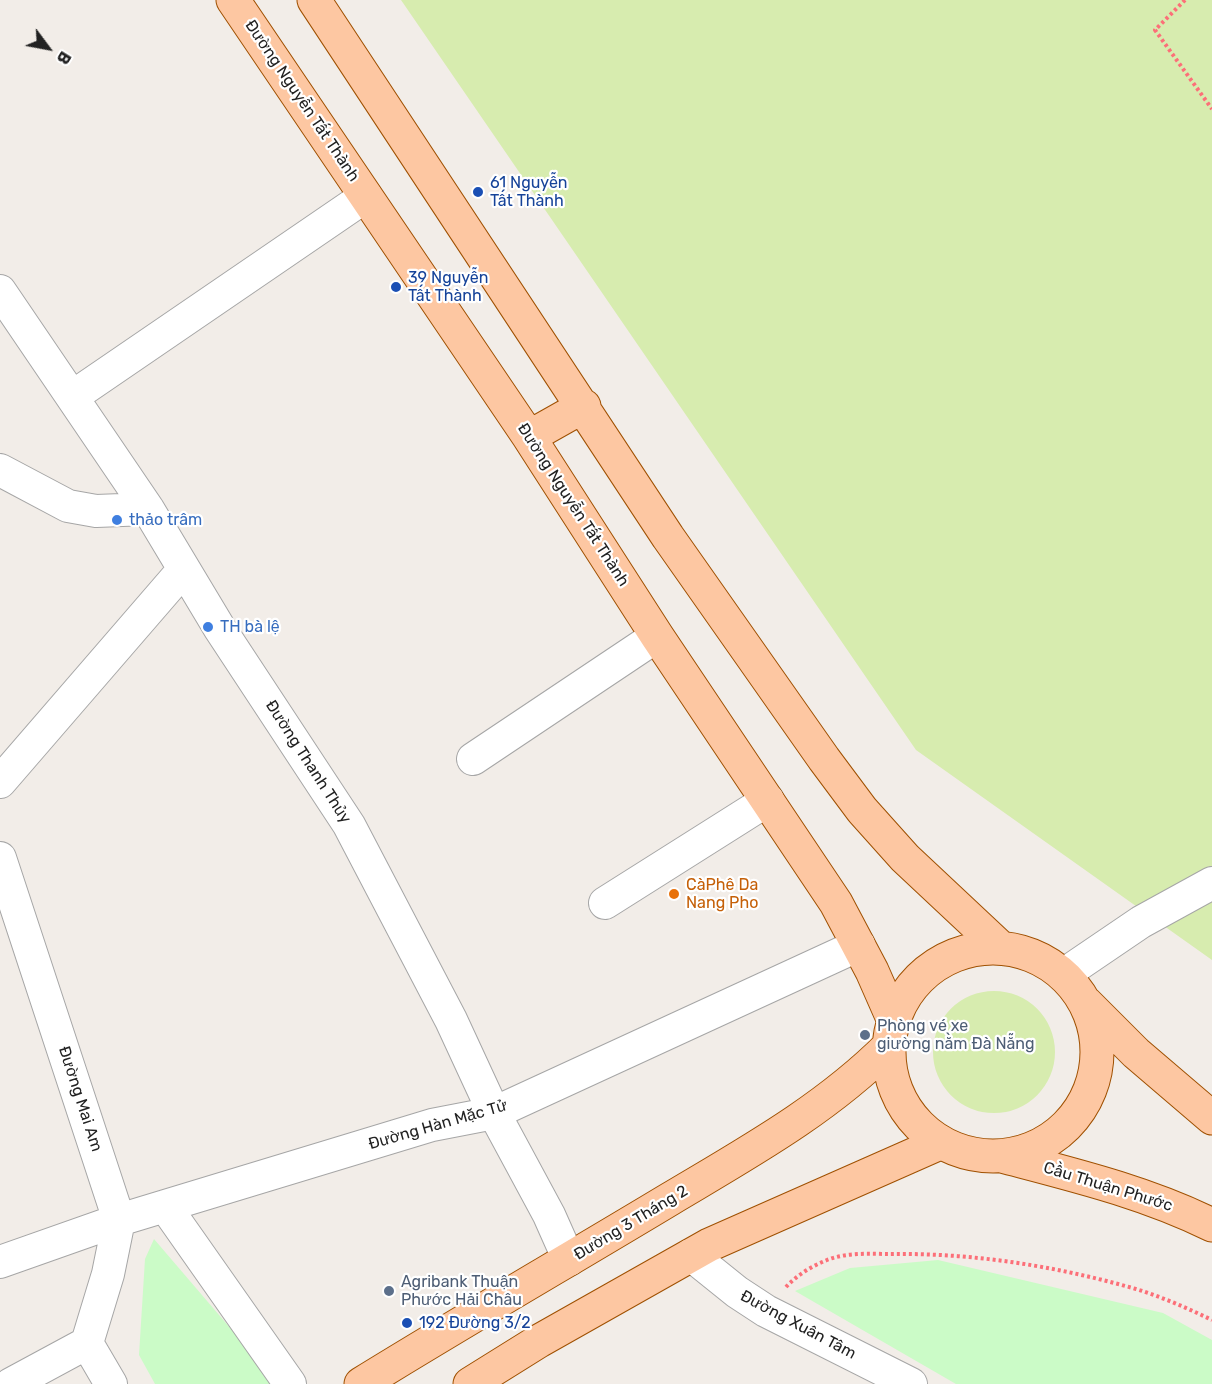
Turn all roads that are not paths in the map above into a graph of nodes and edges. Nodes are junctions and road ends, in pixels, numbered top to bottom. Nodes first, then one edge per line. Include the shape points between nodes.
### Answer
1 (234, 0) edge
2 (314, 0) edge
3 (366, 196) junction
4 (0, 291) edge
5 (72, 397) junction
6 (584, 406) junction
7 (529, 436) junction
8 (0, 470) edge
9 (148, 509) junction
10 (184, 569) junction
11 (657, 636) junction
12 (473, 759) dead end
13 (0, 782) edge
14 (768, 800) junction
15 (0, 858) edge
16 (1212, 883) edge
17 (605, 903) dead end
18 (859, 945) junction
19 (1001, 948) junction
20 (1063, 975) junction
21 (1084, 1002) junction
22 (892, 1033) junction
23 (494, 1113) junction
24 (1212, 1118) edge
25 (940, 1143) junction
26 (1002, 1156) junction
27 (165, 1206) junction
28 (119, 1220) junction
29 (1212, 1225) edge
30 (691, 1255) junction
31 (569, 1260) junction
32 (0, 1262) edge
33 (87, 1342) junction
34 (11, 1384) edge
35 (111, 1384) edge
36 (290, 1384) edge
37 (361, 1384) edge
38 (470, 1384) edge
39 (911, 1384) edge

1 - 3 main road, Đường Nguyễn Tất Thành
2 - 6 main road
3 - 5 street
3 - 7 main road, Đường Nguyễn Tất Thành
4 - 5 street, Đường Thanh Thủy
5 - 9 street, Đường Thanh Thủy
6 - 7 main road
6 - 19 main road via 668,537 862,810 905,858
7 - 11 main road, Đường Nguyễn Tất Thành
8 - 9 street via 68,506 96,511
9 - 10 street, Đường Thanh Thủy
10 - 13 street
10 - 23 street, Đường Thanh Thủy via 349,825 451,1020
11 - 12 street
11 - 14 main road, Đường Nguyễn Tất Thành
14 - 17 street
14 - 18 main road, Đường Nguyễn Tất Thành
15 - 28 street, Đường Mai Am
16 - 20 street via 1142,922
18 - 22 main road, Đường Nguyễn Tất Thành
18 - 23 street, Đường Hàn Mặc Tử
19 - 20 main road via 1034,957
19 - 22 main road via 973,950 924,975 906,996
20 - 21 main road
21 - 24 main road
21 - 26 main road via 1095,1029 1097,1059 1091,1088 1077,1114 1057,1135 1031,1150
22 - 25 main road via 892,1075 901,1102 918,1125
22 - 31 main road, Đường 3 Tháng 2 via 858,1077 827,1101
23 - 27 street, Đường Hàn Mặc Tử via 432,1125
23 - 31 street, Đường Thanh Thủy
25 - 26 main road via 970,1154
25 - 30 main road via 763,1219
26 - 29 main road, Cầu Thuận Phước via 1118,1186 1172,1205
27 - 28 street, Đường Hàn Mặc Tử
27 - 36 street
28 - 32 street, Đường Hàn Mặc Tử
28 - 33 street, Đường Mai Am via 108,1274
30 - 38 main road
30 - 39 street, Đường Xuân Tâm via 766,1311
31 - 37 main road, Đường 3 Tháng 2
33 - 34 street
33 - 35 street

